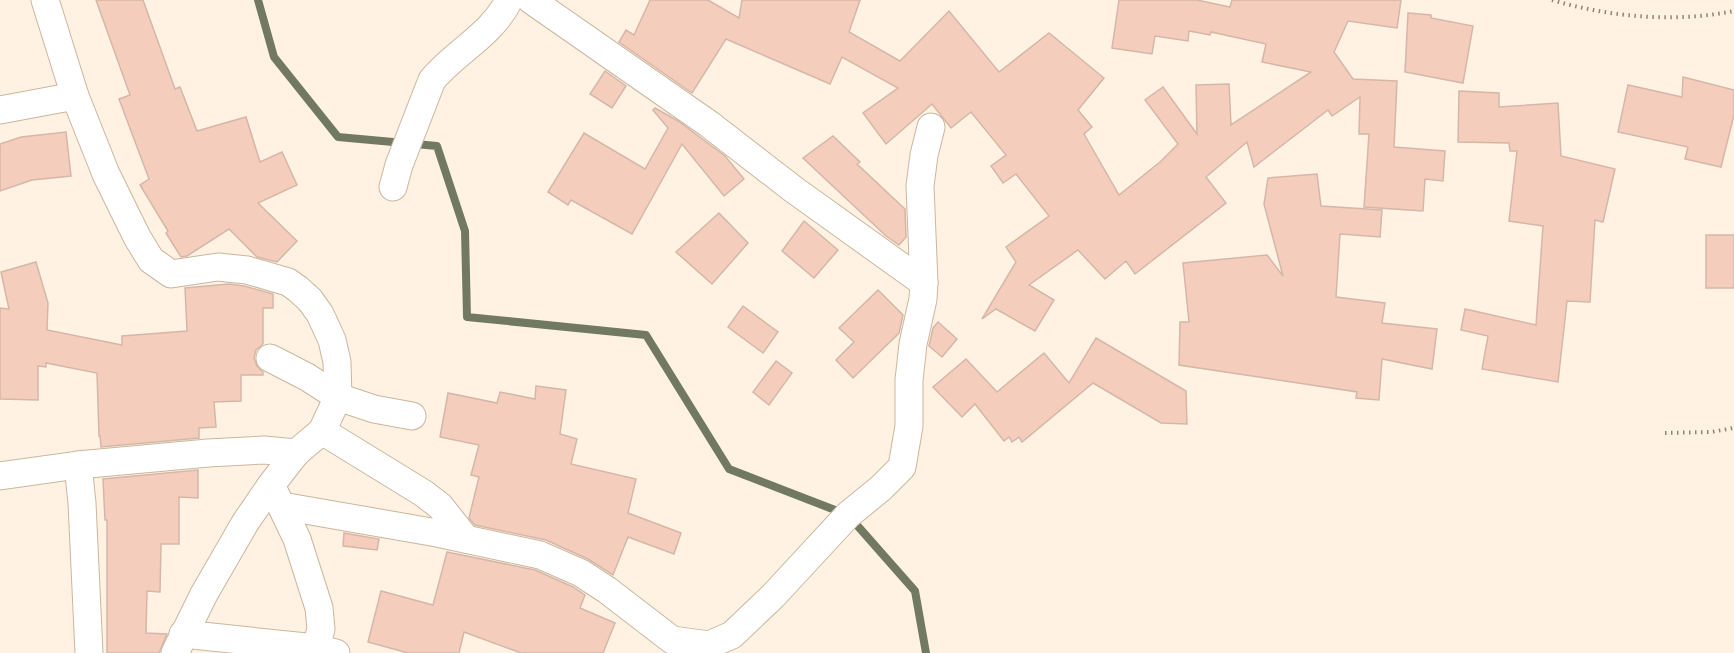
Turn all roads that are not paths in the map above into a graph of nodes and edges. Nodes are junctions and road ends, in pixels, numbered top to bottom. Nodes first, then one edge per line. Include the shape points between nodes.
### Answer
1 (45, 0) edge
2 (509, 0) edge
3 (531, 0) edge
4 (75, 96) junction
5 (0, 110) edge
6 (931, 127) dead end
7 (393, 187) dead end
8 (924, 283) junction
9 (270, 358) dead end
10 (338, 397) junction
11 (412, 416) dead end
12 (322, 431) junction
13 (296, 453) junction
14 (78, 465) junction
15 (0, 476) edge
16 (276, 495) junction
17 (466, 539) junction
18 (179, 644) edge
19 (326, 650) edge
20 (89, 653) edge

1 - 4 street
2 - 7 street via 494,24 432,80
3 - 8 street via 709,124
4 - 5 street
4 - 10 street via 106,174 151,260 171,274 218,267 247,270 288,282 298,289 320,314 332,340
6 - 8 street via 920,186
8 - 17 street via 912,344 909,426 902,467 848,515 732,635 709,645 672,640 581,573 540,555
9 - 10 street
10 - 11 street
10 - 12 street
12 - 13 street
12 - 17 street via 423,493 440,506
13 - 14 street via 254,450
13 - 16 street
14 - 15 street
14 - 20 street
16 - 17 street
16 - 18 street via 228,552
16 - 19 street via 297,539 319,608
18 - 19 street

